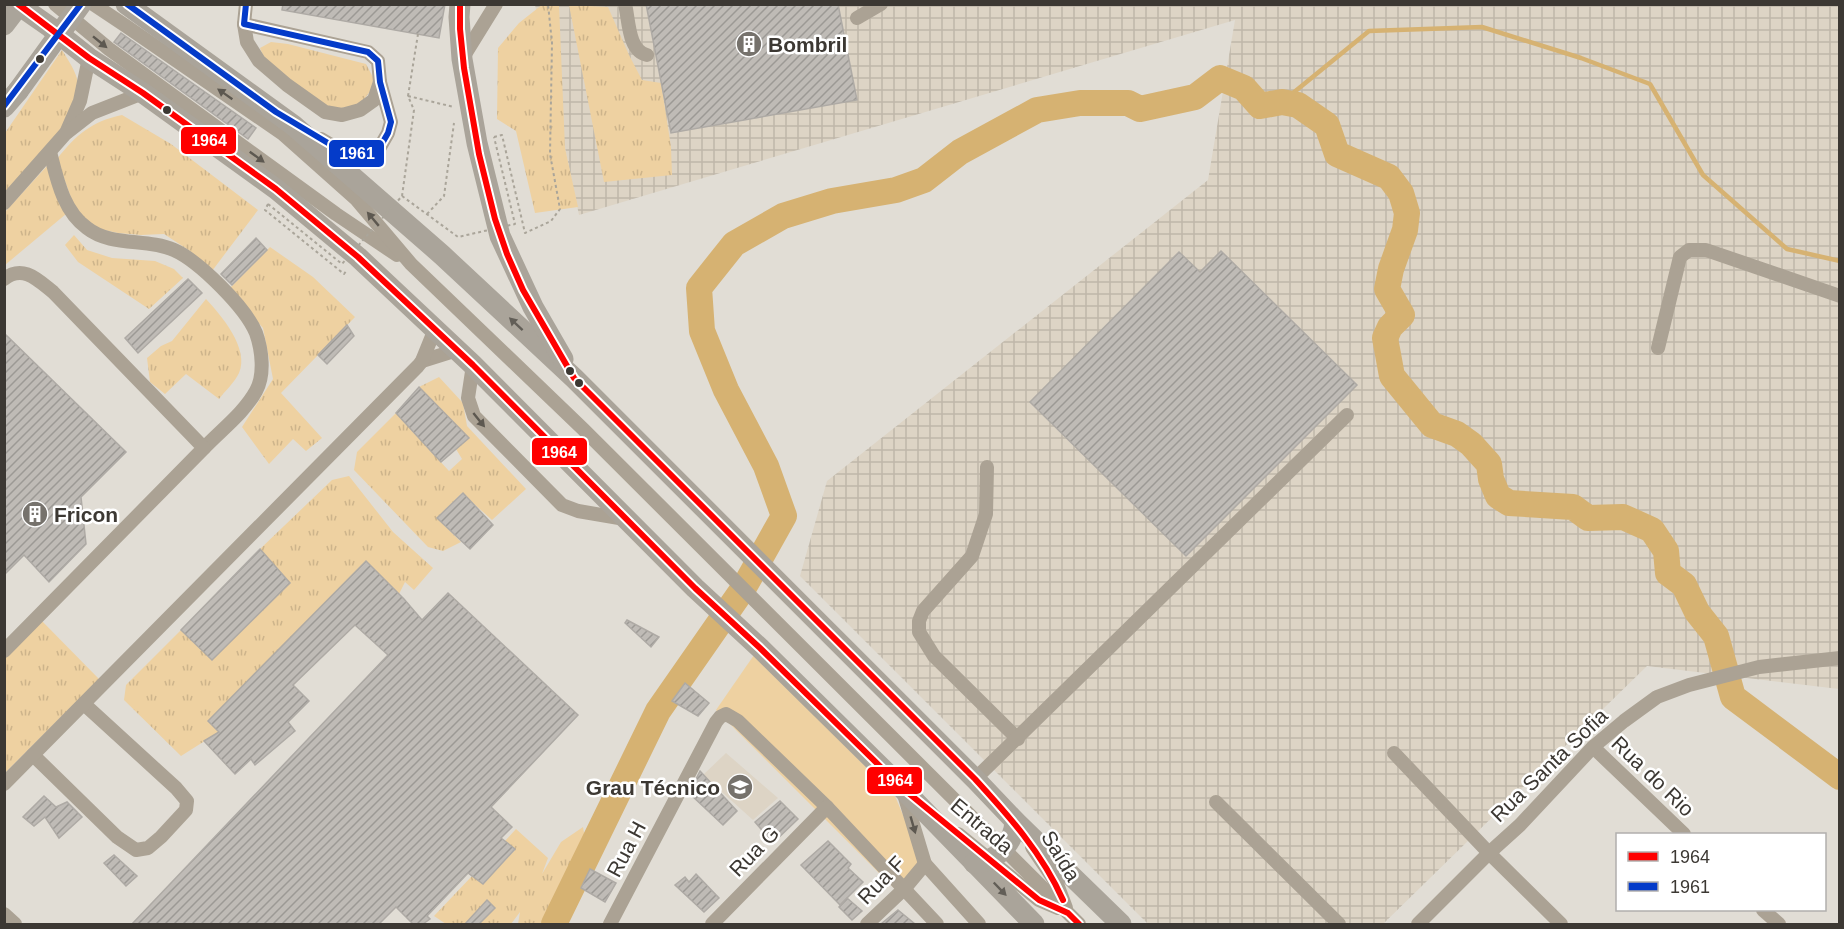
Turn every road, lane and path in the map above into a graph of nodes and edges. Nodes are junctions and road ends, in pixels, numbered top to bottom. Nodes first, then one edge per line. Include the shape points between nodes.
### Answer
1 (18, 4) edge
2 (55, 4) edge
3 (81, 4) edge
4 (93, 4) edge
5 (126, 4) edge
6 (246, 4) edge
7 (460, 4) edge
8 (496, 4) edge
9 (548, 4) edge
10 (626, 4) edge
11 (881, 4) edge
12 (857, 18) dead end
13 (244, 24) junction
14 (4, 26) edge
15 (418, 34) dead end
16 (647, 55) dead end
17 (88, 58) junction
18 (462, 59) junction
19 (380, 82) junction
20 (143, 93) junction
21 (408, 96) junction
22 (11, 99) edge
23 (456, 108) dead end
24 (276, 112) junction
25 (455, 119) dead end
26 (65, 134) junction
27 (50, 152) junction
28 (402, 196) junction
29 (4, 203) edge
30 (427, 214) junction
31 (411, 264) junction
32 (344, 274) dead end
33 (4, 279) edge
34 (1839, 296) edge
35 (435, 329) junction
36 (1658, 348) dead end
37 (457, 350) junction
38 (422, 361) junction
39 (473, 365) junction
40 (574, 378) junction
41 (1347, 415) dead end
42 (204, 448) junction
43 (987, 467) dead end
44 (625, 519) junction
45 (4, 651) edge
46 (1839, 658) edge
47 (84, 704) junction
48 (1018, 739) junction
49 (1593, 747) junction
50 (1394, 753) dead end
51 (33, 755) junction
52 (975, 779) junction
53 (4, 784) edge
54 (901, 787) junction
55 (1216, 802) dead end
56 (827, 807) junction
57 (1015, 822) junction
58 (1683, 833) edge
59 (1488, 853) junction
60 (989, 857) junction
61 (925, 864) junction
62 (905, 888) junction
63 (1765, 911) edge
64 (1068, 913) junction
65 (4, 914) edge
66 (15, 924) edge
67 (610, 924) edge
68 (712, 924) edge
69 (867, 924) edge
70 (937, 924) edge
71 (979, 924) edge
72 (1034, 924) edge
73 (1079, 924) edge
74 (1120, 924) edge
75 (1339, 924) edge
76 (1418, 924) edge
77 (1561, 924) edge
78 (1779, 924) edge

1 - 14 highway, bridge
1 - 17 highway
2 -> 31 street via 109,50
3 - 22 highway, bridge
31 -> 4 street via 356,199 282,134
5 - 24 highway
6 - 13 street
7 - 18 highway
8 - 18 street
9 - 30 path, bridge via 552,43 550,154 560,209 551,221 525,233 502,135 494,137 515,224 458,237
10 - 16 street via 635,47
11 - 12 street
13 - 19 street via 369,52 378,61
13 - 19 street via 247,42 259,61 325,112 342,115 360,110 374,100
15 - 21 path
17 - 20 highway
17 - 26 street via 80,101
18 - 40 highway via 500,236 533,307
19 - 24 street via 391,122 380,147 363,154 343,153
20 - 26 street via 92,113
20 - 35 highway via 276,189 358,257
21 - 23 path
21 - 28 path via 414,110
40 -> 24 highway via 442,255
25 - 30 path via 444,196
26 - 27 street
27 - 29 street
27 - 42 street via 60,190 87,228 106,237 150,242 176,250 204,269 243,311 256,333 261,358 257,390
28 - 30 path, bridge
28 - 32 path, bridge via 342,264 268,204 265,210
31 - 60 street, Entrada via 567,414
33 - 42 street via 23,272 33,275
34 - 36 street via 1706,250 1689,250 1680,257
35 - 37 highway
35 - 38 street
37 - 38 street
37 - 39 highway
38 - 47 street
39 - 44 highway
39 -> 44 street via 468,398 482,425 562,505
40 - 52 highway
41 - 48 street
42 - 45 street
43 - 48 street via 986,514 972,556 923,611 919,632 934,656
44 - 54 highway
46 - 49 street, Rua Santa Sofia via 1759,667 1689,685 1657,697
47 - 51 street
47 - 51 street via 176,788 186,801 180,818 148,848 136,850 117,837
48 - 52 street
49 - 58 street, Rua do Rio
49 - 59 street, Rua Santa Sofia via 1520,825
50 - 59 street
51 - 53 street
52 - 57 highway
54 - 60 highway
54 -> 61 street
55 - 75 street
56 - 62 street
56 - 67 street, Rua H via 738,721 726,714 720,717
56 - 68 street, Rua G
57 - 60 highway via 1012,839
57 - 64 street, Saída via 1057,884
57 - 74 highway
59 - 76 street, Rua Santa Sofia
59 - 77 street
60 - 64 street, Entrada via 1039,900
60 -> 72 highway
61 - 62 street, Rua F
61 - 71 street
62 - 69 street, Rua F
62 - 70 street
63 - 78 street
64 - 73 street
65 - 66 street

